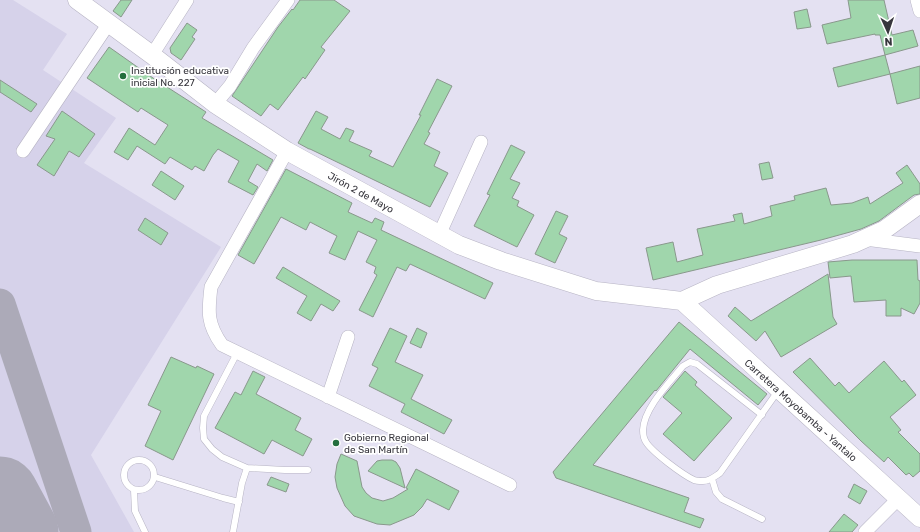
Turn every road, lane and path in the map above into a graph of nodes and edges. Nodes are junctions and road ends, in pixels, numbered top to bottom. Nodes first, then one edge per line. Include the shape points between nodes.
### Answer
1 (78, 0) edge
2 (187, 0) edge
3 (288, 0) edge
4 (917, 0) edge
5 (920, 11) edge
6 (109, 23) junction
7 (152, 55) junction
8 (215, 104) junction
9 (481, 142) dead end
10 (23, 151) dead end
11 (287, 151) junction
12 (920, 204) edge
13 (439, 234) junction
14 (865, 240) junction
15 (920, 246) edge
16 (682, 301) junction
17 (348, 337) dead end
18 (237, 353) junction
19 (779, 390) junction
20 (328, 397) junction
21 (762, 415) junction
22 (247, 468) junction
23 (308, 470) dead end
24 (155, 477) junction
25 (712, 479) junction
26 (510, 485) dead end
27 (134, 490) junction
28 (898, 498) junction
29 (239, 502) junction
30 (920, 518) edge
31 (762, 519) dead end
32 (145, 532) edge
33 (232, 532) edge
34 (865, 532) edge

1 - 6 main road, Jirón 2 de Mayo
2 - 7 street
3 - 8 street
4 - 5 street
6 - 7 main road, Jirón 2 de Mayo
6 - 10 street
7 - 8 main road, Jirón 2 de Mayo
8 - 11 main road, Jirón 2 de Mayo
9 - 13 street
11 - 13 main road, Jirón 2 de Mayo
11 - 18 street via 211,287 209,306 215,336 222,346
12 - 14 main road via 884,230
13 - 16 main road, Jirón 2 de Mayo via 459,245 501,261 596,291
14 - 15 street
14 - 16 main road via 717,286
16 - 19 main road, Carretera Moyobamba - Yantalo
17 - 20 street
18 - 20 street
18 - 22 lane via 204,416 202,428 204,439 212,449
19 - 21 lane
19 - 28 main road, Carretera Moyobamba - Yantalo
20 - 26 street
21 - 25 lane via 720,473
21 - 25 lane via 697,364 690,362 683,366 652,405 642,432 646,442 673,467 694,480
22 - 23 lane
22 - 29 lane
24 - 27 lane via 147,488
24 - 27 lane via 151,464 138,460 131,462 126,466 124,480
24 - 29 lane
25 - 31 lane via 716,492 722,499
27 - 32 lane via 135,511
28 - 30 main road, Carretera Moyobamba - Yantalo
28 - 34 street
29 - 33 lane

